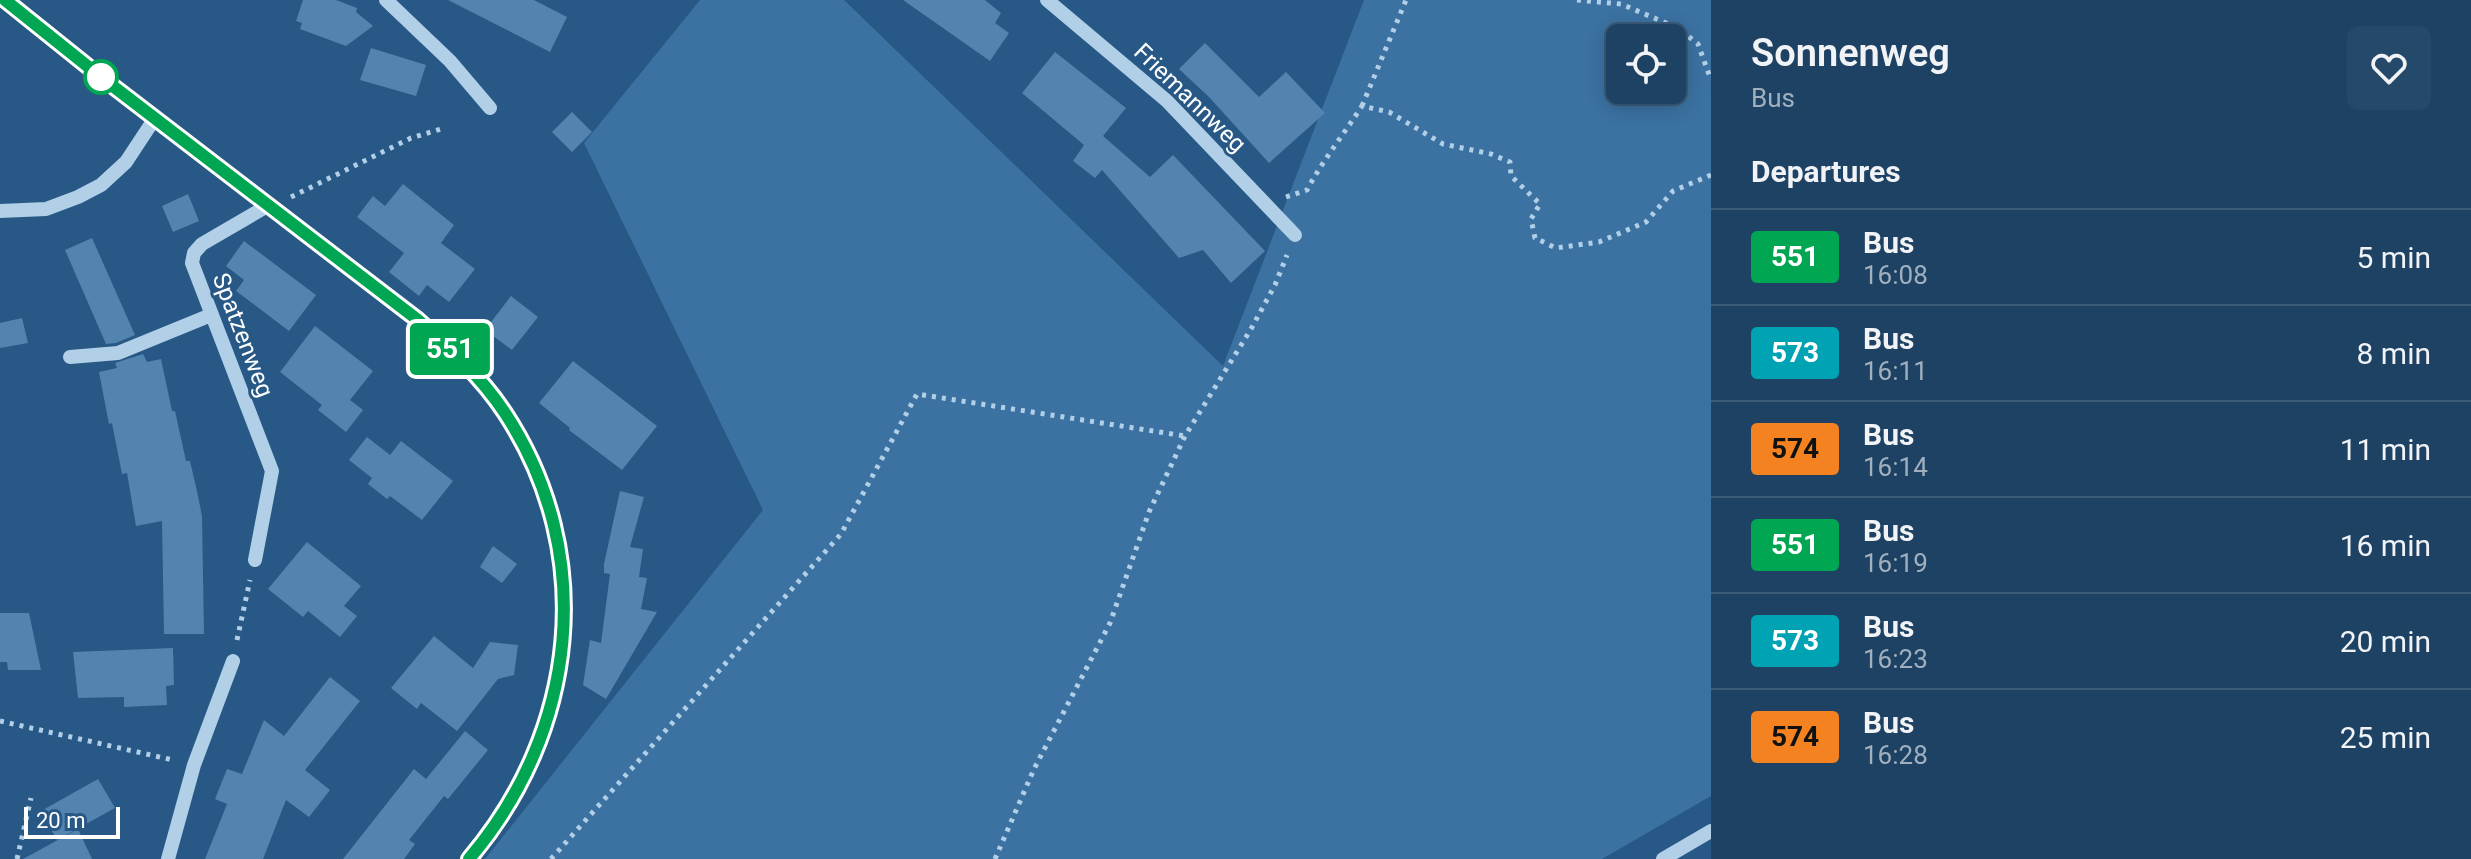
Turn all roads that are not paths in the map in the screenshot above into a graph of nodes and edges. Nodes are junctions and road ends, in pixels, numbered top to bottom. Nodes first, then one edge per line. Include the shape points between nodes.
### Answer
1 (5, 0) edge
2 (386, 0) edge
3 (1047, 0) edge
4 (490, 108) dead end
5 (155, 118) junction
6 (269, 205) junction
7 (0, 211) edge
8 (1295, 235) road end
9 (211, 315) junction
10 (70, 357) dead end
11 (255, 560) dead end
12 (233, 661) road end
13 (1711, 831) edge
14 (168, 859) edge
15 (469, 859) edge
16 (1663, 859) edge

1 - 5 street
2 - 4 street
3 - 8 street, Friemannweg via 1167,101
5 - 6 street
5 - 7 street via 126,162 101,185 46,209
6 - 9 street, Spatzenweg via 194,253 192,263
6 - 15 street via 448,346 504,412 544,491 561,560 563,642 552,710 510,803
9 - 10 street via 118,353
9 - 11 street, Spatzenweg via 272,471
12 - 14 street via 194,765
13 - 16 street

